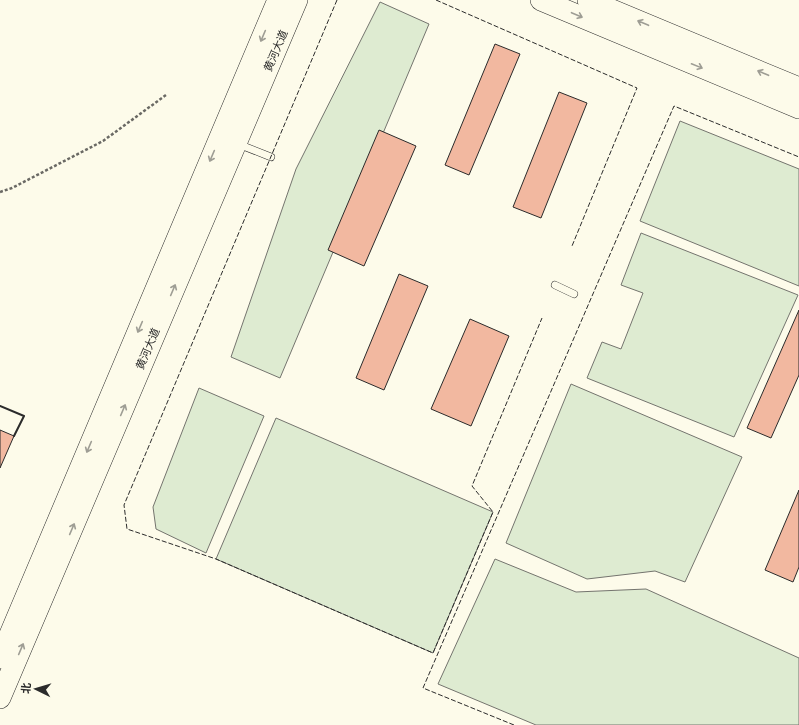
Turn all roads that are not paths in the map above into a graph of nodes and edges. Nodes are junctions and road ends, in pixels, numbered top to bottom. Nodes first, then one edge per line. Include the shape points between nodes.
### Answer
1 (278, 0) edge
2 (298, 0) edge
3 (541, 0) edge
4 (588, 0) edge
5 (799, 88) edge
6 (799, 108) edge
7 (236, 143) junction
8 (271, 157) dead end
9 (555, 285) dead end
10 (574, 294) dead end
11 (0, 658) edge
12 (0, 698) edge

1 -> 11 main road, 黄河大道
2 - 7 main road, 黄河大道
3 -> 6 main road
5 -> 4 main road
7 - 8 lane
12 -> 7 main road, 黄河大道
9 - 10 lane

